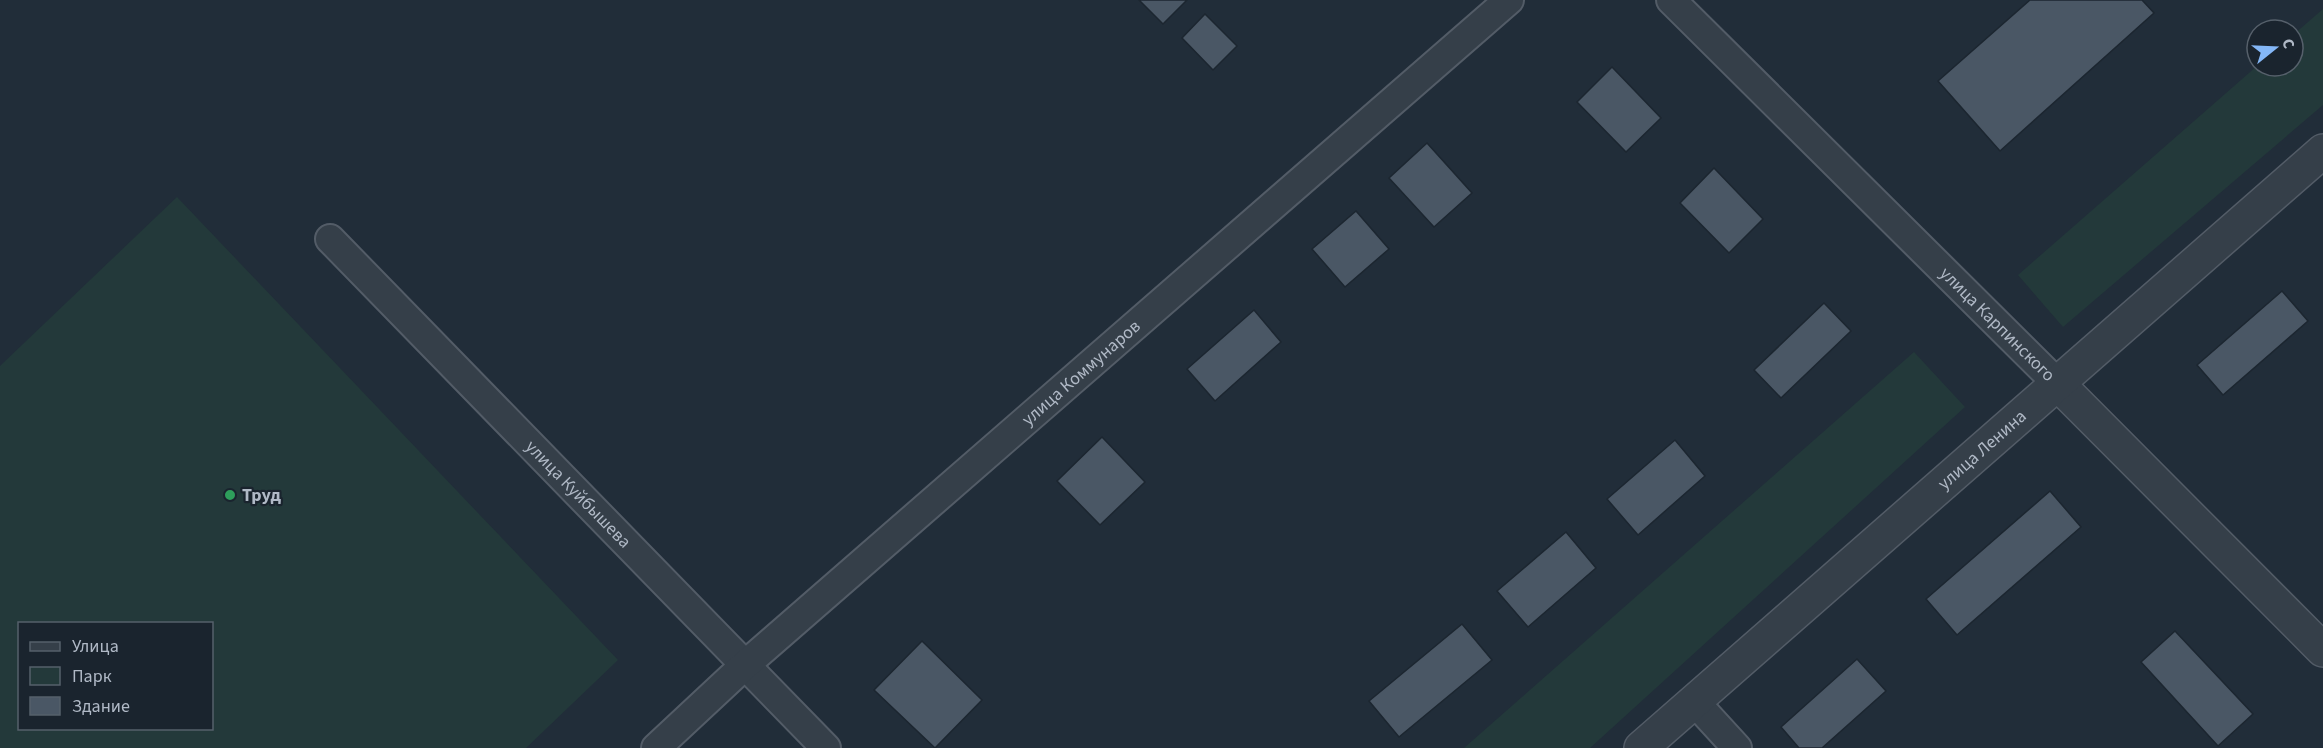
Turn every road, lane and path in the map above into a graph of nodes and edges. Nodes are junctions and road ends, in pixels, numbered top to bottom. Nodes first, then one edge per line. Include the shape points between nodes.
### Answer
1 (1509, 0) edge
2 (1671, 0) edge
3 (2323, 151) edge
4 (330, 239) dead end
5 (2058, 384) junction
6 (2323, 650) edge
7 (745, 665) junction
8 (1694, 701) junction
9 (656, 748) edge
10 (826, 748) edge
11 (1641, 748) edge
12 (1737, 748) edge

1 - 7 street, улица Коммунаров
2 - 5 street, улица Карпинского
3 - 5 street, улица Ленина
4 - 7 street, улица Куйбышева
5 - 6 street, улица Карпинского
5 - 8 street, улица Ленина
7 - 9 street, улица Коммунаров
7 - 10 street, улица Куйбышева
8 - 11 street, улица Ленина
8 - 12 street

